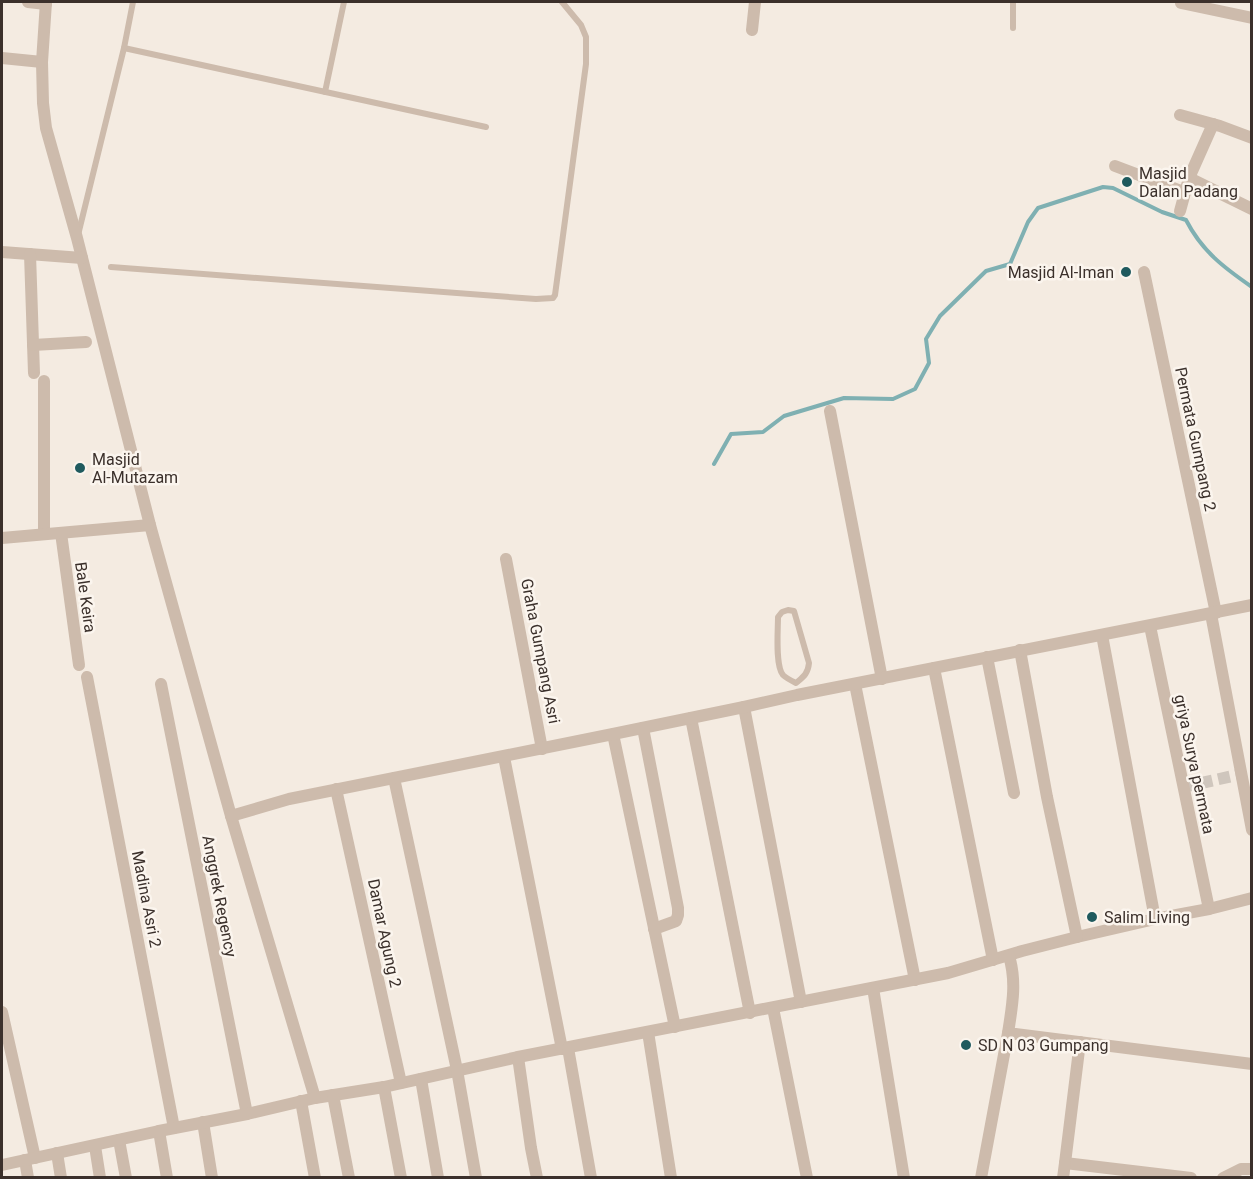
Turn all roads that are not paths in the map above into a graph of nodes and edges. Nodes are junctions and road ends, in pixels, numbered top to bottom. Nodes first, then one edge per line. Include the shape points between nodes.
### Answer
1 (28, 2) edge
2 (133, 2) edge
3 (344, 2) edge
4 (562, 2) edge
5 (755, 2) edge
6 (1013, 2) edge
7 (46, 3) edge
8 (1181, 3) dead end
9 (1251, 18) edge
10 (1013, 28) dead end
11 (752, 30) dead end
12 (124, 48) junction
13 (2, 58) edge
14 (42, 62) junction
15 (325, 92) junction
16 (1180, 115) dead end
17 (1213, 124) junction
18 (486, 127) dead end
19 (1251, 138) edge
20 (1114, 166) dead end
21 (1189, 178) junction
22 (1184, 192) junction
23 (1251, 209) edge
24 (1179, 211) dead end
25 (77, 238) junction
26 (2, 252) edge
27 (30, 254) junction
28 (82, 258) junction
29 (111, 267) dead end
30 (1144, 272) dead end
31 (86, 342) dead end
32 (33, 345) junction
33 (830, 411) dead end
34 (150, 525) junction
35 (61, 533) junction
36 (44, 534) junction
37 (2, 538) edge
38 (506, 559) dead end
39 (1251, 605) edge
40 (1213, 613) junction
41 (1150, 626) junction
42 (1102, 635) junction
43 (1020, 650) junction
44 (987, 657) junction
45 (79, 665) dead end
46 (934, 668) junction
47 (87, 677) dead end
48 (882, 678) junction
49 (161, 684) dead end
50 (855, 684) junction
51 (796, 689) junction
52 (744, 707) junction
53 (691, 718) junction
54 (644, 728) junction
55 (614, 735) junction
56 (542, 749) junction
57 (504, 757) junction
58 (1246, 773) edge
59 (394, 778) junction
60 (336, 789) junction
61 (1014, 793) dead end
62 (231, 816) junction
63 (1251, 830) edge
64 (1251, 898) edge
65 (1209, 909) junction
66 (1155, 919) junction
67 (654, 929) junction
68 (1077, 937) junction
69 (1009, 956) junction
70 (993, 960) junction
71 (915, 980) junction
72 (873, 988) junction
73 (801, 1002) junction
74 (773, 1008) junction
75 (2, 1012) edge
76 (750, 1012) junction
77 (675, 1027) junction
78 (648, 1032) junction
79 (1008, 1034) junction
80 (1080, 1042) junction
81 (565, 1048) junction
82 (518, 1057) junction
83 (1251, 1064) edge
84 (457, 1070) junction
85 (421, 1079) junction
86 (400, 1083) junction
87 (384, 1087) junction
88 (333, 1095) junction
89 (315, 1098) junction
90 (301, 1101) junction
91 (246, 1114) junction
92 (203, 1122) junction
93 (174, 1128) junction
94 (159, 1131) junction
95 (119, 1140) junction
96 (94, 1146) junction
97 (57, 1153) junction
98 (30, 1159) junction
99 (1065, 1163) junction
100 (2, 1165) edge
101 (1251, 1169) edge
102 (28, 1178) edge
103 (61, 1178) edge
104 (100, 1178) edge
105 (126, 1178) edge
106 (166, 1178) edge
107 (212, 1178) edge
108 (315, 1178) edge
109 (349, 1178) edge
110 (401, 1178) edge
111 (438, 1178) edge
112 (476, 1178) edge
113 (537, 1178) edge
114 (591, 1178) edge
115 (671, 1178) edge
116 (807, 1178) edge
117 (904, 1178) edge
118 (981, 1178) edge
119 (1064, 1178) edge
120 (1191, 1178) edge
121 (1223, 1178) edge

1 - 7 street
2 - 12 lane
3 - 15 lane
4 - 29 lane via 586,37 586,64 553,298
5 - 11 street
6 - 10 lane
7 - 14 street
8 - 9 street
12 - 15 lane
12 - 25 lane
13 - 14 street
14 - 25 street via 46,128
15 - 18 lane
16 - 17 street
17 - 19 street
17 - 21 street
20 - 22 street
21 - 22 street
21 - 23 street
22 - 24 street
25 - 28 street
26 - 27 street
27 - 28 street
27 - 32 street
28 - 34 street
30 - 40 street, Permata Gumpang 2
31 - 32 street
32 - 36 street via 39,377
33 - 48 street
34 - 35 street
34 - 62 street
35 - 36 street
35 - 45 street, Bale Keira
36 - 37 street
38 - 56 street, Graha Gumpang Asri
39 - 40 street
40 - 41 street
40 - 58 street, Permata Gumpang 2
41 - 42 street
41 - 65 street, griya Surya permata
42 - 43 street
42 - 66 street
43 - 44 street
43 - 68 street
44 - 46 street
44 - 61 street
46 - 48 street
46 - 70 street
47 - 93 street, Madina Asri 2
48 - 50 street
49 - 91 street, Anggrek Regency
50 - 51 street
50 - 71 street
51 - 51 lane via 783,675 778,661 778,617 788,610 794,611 809,663 809,670
51 - 52 street
52 - 53 street
52 - 73 street
53 - 54 street
53 - 76 street
54 - 55 street
54 - 67 street via 678,908 676,921
55 - 56 street
55 - 67 street
56 - 57 street
57 - 59 street
57 - 81 street
58 - 63 street, Permata Gumpang 2
59 - 60 street
59 - 84 street
60 - 62 street
60 - 86 street, Damar Agung 2
62 - 89 street
64 - 65 street
65 - 66 street
66 - 68 street
67 - 77 street
68 - 69 street
69 - 70 street
69 - 79 street via 1013,997
70 - 71 street
71 - 72 street
72 - 73 street
72 - 117 street
73 - 74 street
74 - 76 street
74 - 116 street
75 - 98 street
76 - 77 street
77 - 78 street
78 - 81 street
78 - 115 street
79 - 80 street
79 - 118 street
80 - 83 street
80 - 99 street
81 - 82 street
81 - 114 street
82 - 84 street
82 - 113 street
84 - 85 street
84 - 112 street
85 - 86 street
85 - 111 street
86 - 87 street
87 - 88 street
87 - 110 street
88 - 89 street
88 - 109 street
89 - 90 street
90 - 91 street
90 - 108 street
91 - 92 street
92 - 93 street
92 - 107 street
93 - 94 street
94 - 95 street
94 - 106 street
95 - 96 street
95 - 105 street
96 - 97 street
96 - 104 street
97 - 98 street
97 - 103 street
98 - 100 street
98 - 102 street
99 - 119 street
99 - 120 street
101 - 121 street via 1241,1169

